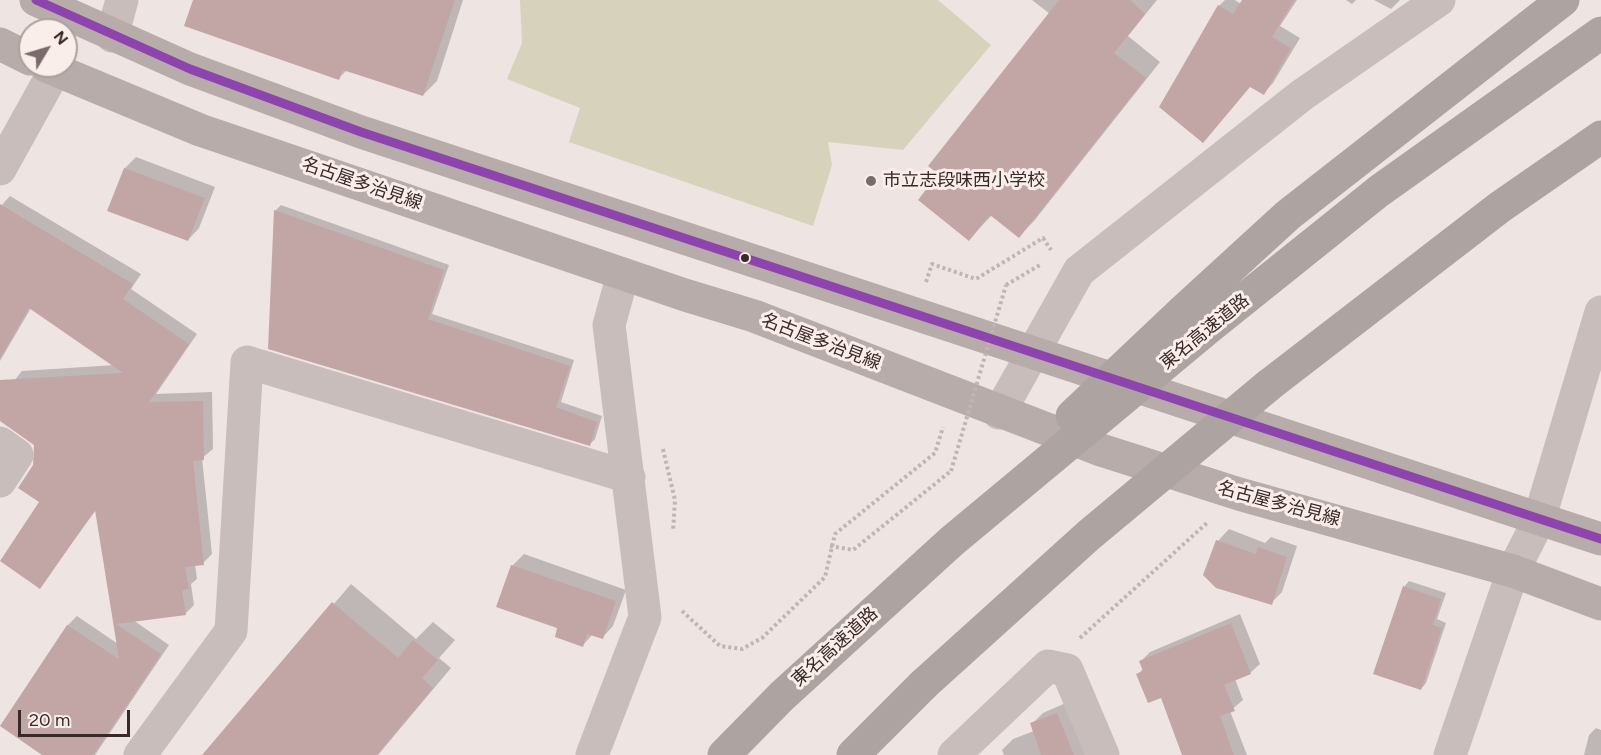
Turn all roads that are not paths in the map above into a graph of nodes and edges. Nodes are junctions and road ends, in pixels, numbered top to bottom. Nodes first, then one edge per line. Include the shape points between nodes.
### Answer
1 (36, 0) edge
2 (122, 0) edge
3 (1439, 0) edge
4 (1563, 0) edge
5 (1601, 33) edge
6 (112, 36) junction
7 (0, 45) edge
8 (18, 53) edge
9 (39, 78) edge
10 (75, 78) edge
11 (1601, 137) edge
12 (1601, 151) edge
13 (0, 170) edge
14 (1500, 207) junction
15 (623, 274) junction
16 (1601, 312) edge
17 (1192, 323) junction
18 (1033, 353) junction
19 (999, 413) junction
20 (0, 443) edge
21 (629, 477) junction
22 (0, 481) edge
23 (1539, 520) junction
24 (1601, 539) edge
25 (1513, 571) junction
26 (1601, 604) edge
27 (140, 755) edge
28 (592, 755) edge
29 (724, 755) edge
30 (853, 755) edge
31 (954, 755) edge
32 (1103, 755) edge
33 (1450, 755) edge

1 - 6 main road
2 - 6 street
3 - 18 street via 1302,95 1080,270
4 - 17 highway via 1288,215
5 - 17 highway, 東名高速道路
6 - 18 main road via 371,136
7 - 8 main road, 名古屋多治見線
9 - 13 street
10 - 15 main road, 名古屋多治見線 via 200,130
11 - 14 highway
12 - 14 highway
14 - 30 highway, bridge via 1269,385 1089,535 924,684
15 - 19 main road, 名古屋多治見線 via 754,316
15 - 21 street via 609,325
16 - 23 street
17 - 29 highway, 東名高速道路, bridge via 1050,439 952,541 782,696
18 - 19 street
18 - 23 main road
19 - 25 main road, 名古屋多治見線 via 1239,494
20 - 22 street via 17,455
21 - 27 street via 247,362 231,631
21 - 28 street via 645,617
23 - 24 main road
23 - 25 street
25 - 26 main road, 名古屋多治見線
25 - 33 street
31 - 32 street via 1048,666 1067,670

